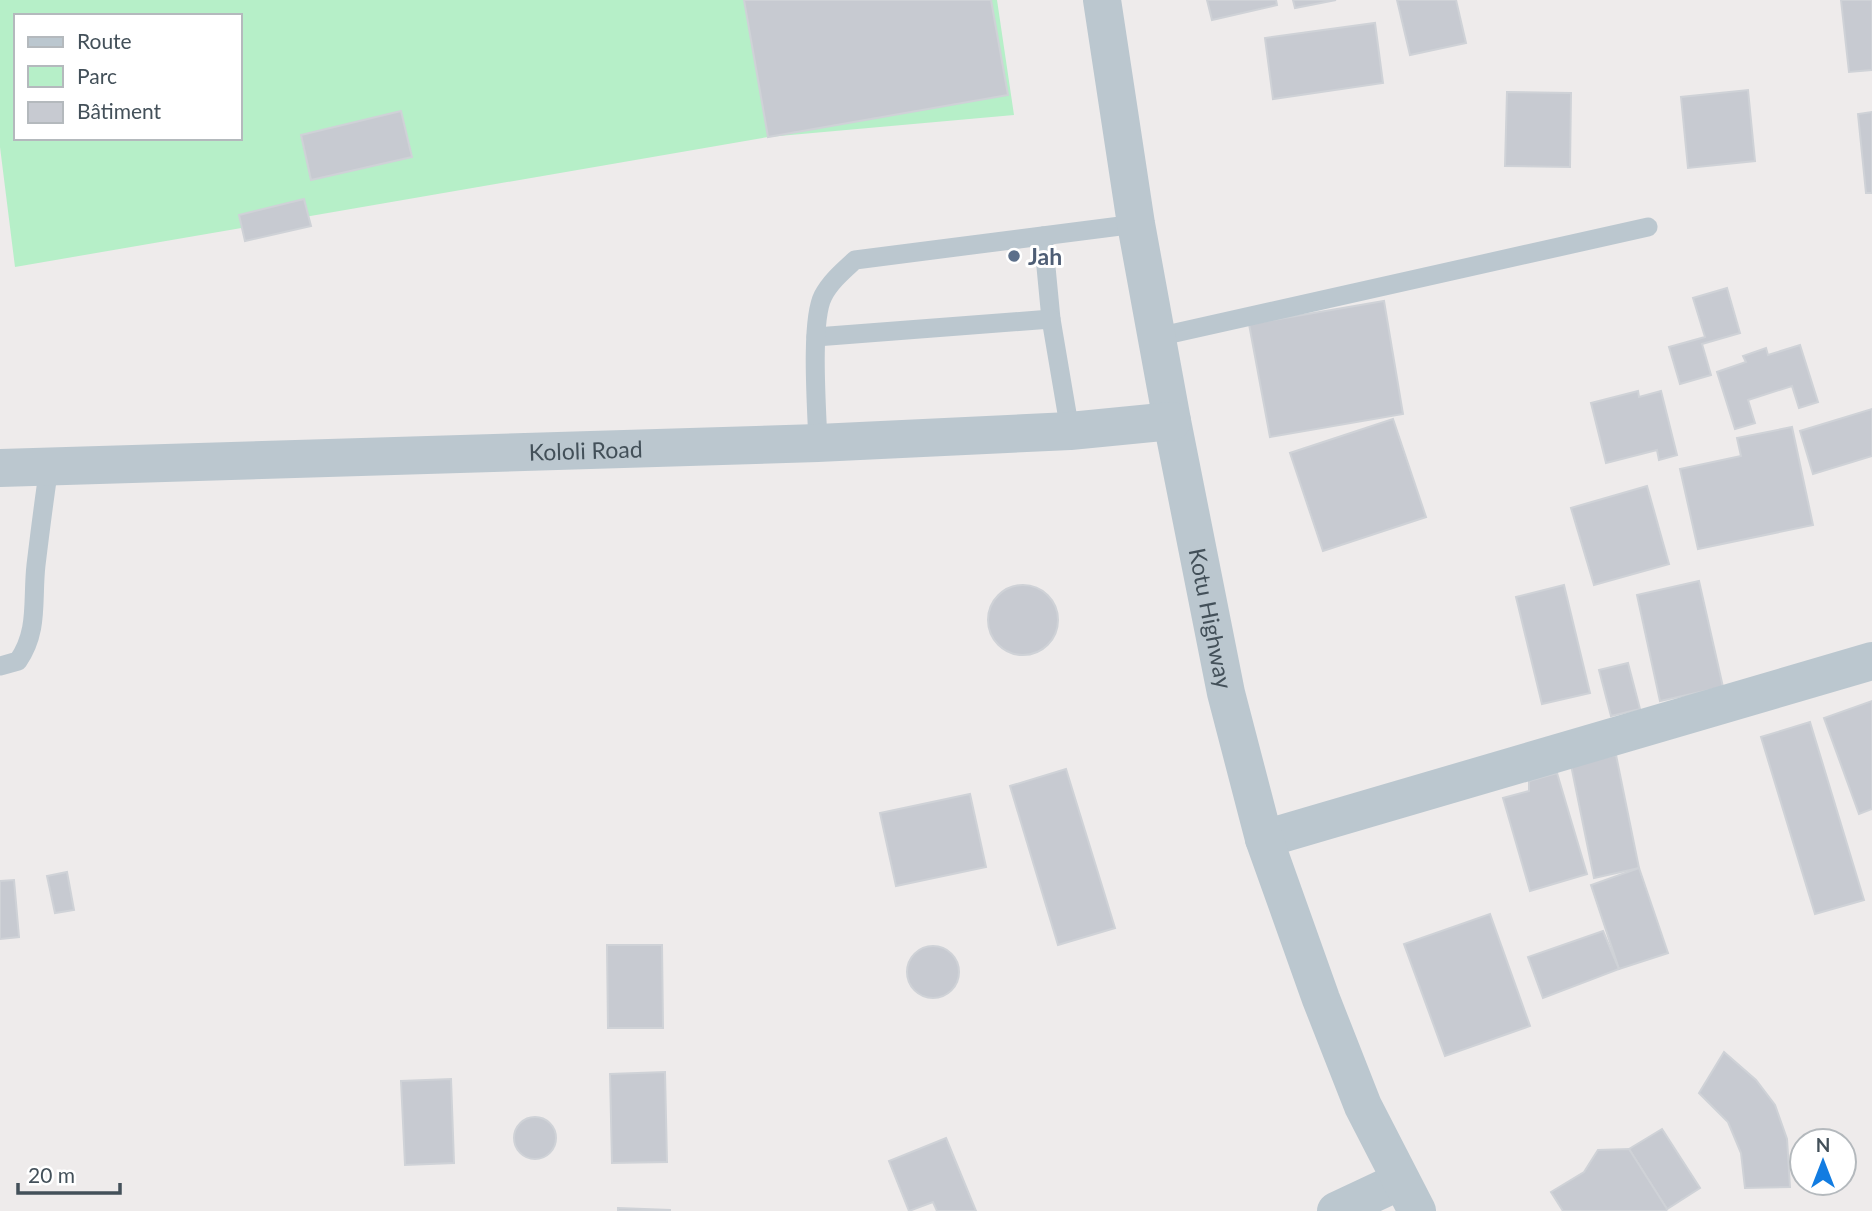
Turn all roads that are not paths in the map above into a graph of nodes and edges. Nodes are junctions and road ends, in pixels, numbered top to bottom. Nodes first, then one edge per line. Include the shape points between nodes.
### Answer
1 (1102, 0) edge
2 (1136, 224) junction
3 (1648, 227) dead end
4 (1043, 236) junction
5 (1051, 319) junction
6 (816, 337) junction
7 (1157, 337) junction
8 (1172, 422) junction
9 (1070, 431) junction
10 (818, 443) junction
11 (49, 467) junction
12 (0, 468) edge
13 (1872, 661) edge
14 (0, 666) edge
15 (1264, 839) junction
16 (1408, 1196) edge
17 (1336, 1211) edge

1 - 2 street, Kotu Highway
2 - 4 lane
2 - 7 street, Kotu Highway
3 - 7 lane
4 - 5 lane
4 - 6 lane via 855,260 821,298
5 - 6 lane
5 - 9 lane
6 - 10 lane
7 - 8 street, Kotu Highway
8 - 9 street, Kololi Road
8 - 15 street, Kotu Highway via 1226,693
9 - 10 street, Kololi Road
10 - 11 street, Kololi Road
11 - 12 street, Kololi Road
11 - 14 lane via 29,646 18,661
13 - 15 street
15 - 16 street, Kotu Highway via 1363,1107
16 - 17 street

